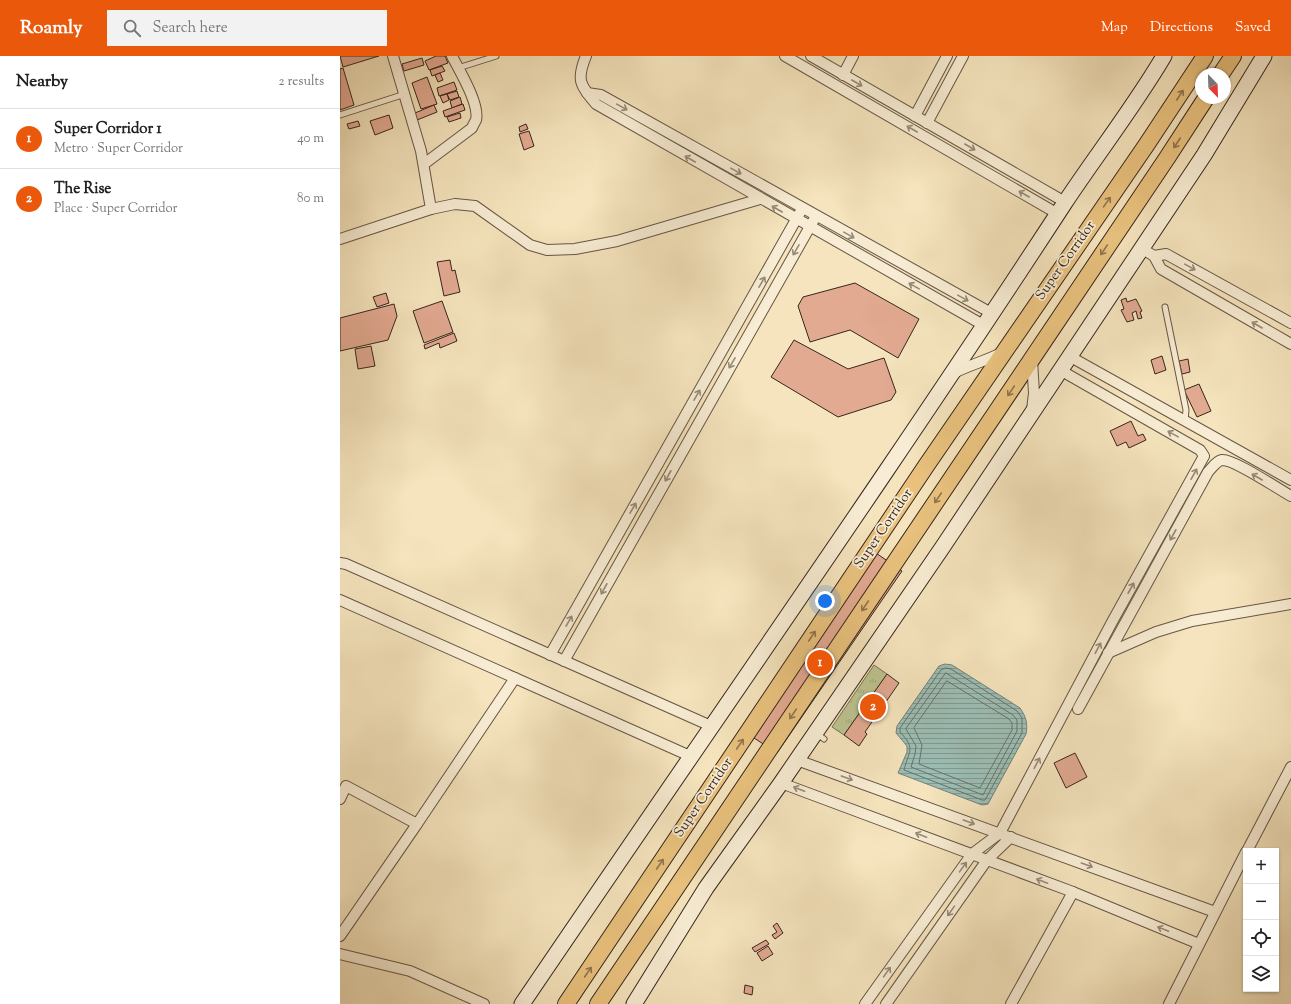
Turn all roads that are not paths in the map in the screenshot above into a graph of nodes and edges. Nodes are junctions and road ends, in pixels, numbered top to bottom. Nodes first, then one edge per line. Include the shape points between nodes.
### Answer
1 (393, 56) edge
2 (452, 56) edge
3 (496, 56) edge
4 (586, 56) edge
5 (785, 56) edge
6 (811, 56) edge
7 (853, 56) edge
8 (947, 56) edge
9 (963, 56) edge
10 (1164, 56) edge
11 (1205, 56) edge
12 (1233, 56) edge
13 (1264, 56) edge
14 (458, 68) junction
15 (1225, 68) edge
16 (843, 75) junction
17 (587, 93) junction
18 (405, 94) junction
19 (1202, 104) edge
20 (340, 115) edge
21 (915, 116) junction
22 (927, 123) junction
23 (424, 164) junction
24 (760, 199) junction
25 (1062, 208) junction
26 (431, 209) junction
27 (802, 209) junction
28 (816, 216) junction
29 (796, 220) junction
30 (809, 227) junction
31 (340, 239) edge
32 (1141, 248) junction
33 (1154, 256) junction
34 (1165, 307) dead end
35 (989, 320) junction
36 (1291, 323) edge
37 (1291, 344) edge
38 (1003, 352) junction
39 (1069, 356) junction
40 (1032, 358) junction
41 (1060, 370) junction
42 (954, 373) junction
43 (1032, 411) junction
44 (1185, 420) junction
45 (1291, 480) edge
46 (1291, 496) edge
47 (340, 563) edge
48 (340, 600) edge
49 (1291, 604) edge
50 (1108, 653) junction
51 (550, 655) junction
52 (564, 661) junction
53 (516, 678) junction
54 (1078, 709) dead end
55 (711, 726) junction
56 (690, 756) junction
57 (797, 760) junction
58 (1291, 767) edge
59 (781, 783) junction
60 (343, 785) edge
61 (340, 799) edge
62 (417, 824) junction
63 (1000, 833) junction
64 (1011, 837) junction
65 (1248, 848) edge
66 (972, 854) junction
67 (1243, 858) edge
68 (987, 860) junction
69 (1073, 892) junction
70 (1215, 912) junction
71 (340, 936) edge
72 (1199, 944) junction
73 (340, 954) edge
74 (484, 1004) edge
75 (522, 1004) edge
76 (566, 1004) edge
77 (598, 1004) edge
78 (634, 1004) edge
79 (865, 1004) edge
80 (886, 1004) edge
81 (1011, 1004) edge
82 (1169, 1004) edge

1 - 18 street
2 - 14 street
3 - 14 lane
4 - 17 street via 580,70 580,79
25 -> 5 street
6 - 16 street
7 - 16 street
8 - 21 street
9 - 22 street
10 - 25 street
38 -> 11 main road, Super Corridor
12 - 15 main road
13 - 32 street via 1204,155
14 - 23 street via 469,91 476,120 472,128
16 -> 21 street
24 -> 17 street via 596,104
17 -> 27 street via 601,95
18 - 20 lane
18 - 23 street
19 -> 40 main road, Super Corridor
21 - 22 street
22 -> 25 street
23 - 26 street
24 - 26 street via 617,241 575,249 547,250 530,245 475,206 455,204
29 -> 24 street
25 - 35 street
26 - 31 street
27 - 28 street
27 - 29 street
28 - 30 street
28 -> 35 street
29 - 30 street
51 -> 29 street
35 -> 30 street
30 -> 52 street
32 - 33 street
32 - 39 street
33 -> 36 street via 1166,254
37 -> 33 street via 1161,269
34 - 44 lane via 1186,410
35 - 42 street
38 - 42 street
76 -> 38 main road, Super Corridor
39 - 41 street
39 - 44 street
40 - 43 street
40 -> 77 main road, Super Corridor
41 - 43 street
63 -> 41 street via 1108,629 1204,456 1200,450
42 - 55 street
43 - 57 street via 820,736
44 - 45 street
46 -> 50 street via 1234,464 1222,460 1215,463
47 - 51 street
48 - 53 street
49 - 50 street via 1192,621 1156,632
50 - 54 street
51 - 52 street
52 - 55 street
53 - 56 street
53 - 62 street
55 - 56 street
56 - 75 street
57 - 59 street
57 -> 63 street
58 - 65 street
66 -> 59 street
59 - 78 street via 706,888
60 - 61 street
60 - 62 street
62 - 71 street
63 - 64 street
63 - 66 street
64 - 68 street
64 -> 70 street
66 - 68 street
79 -> 66 street
67 - 70 street
69 -> 68 street
68 -> 80 street
72 -> 69 street
69 - 81 street
70 - 72 street
72 - 82 street
73 - 74 street via 410,971

